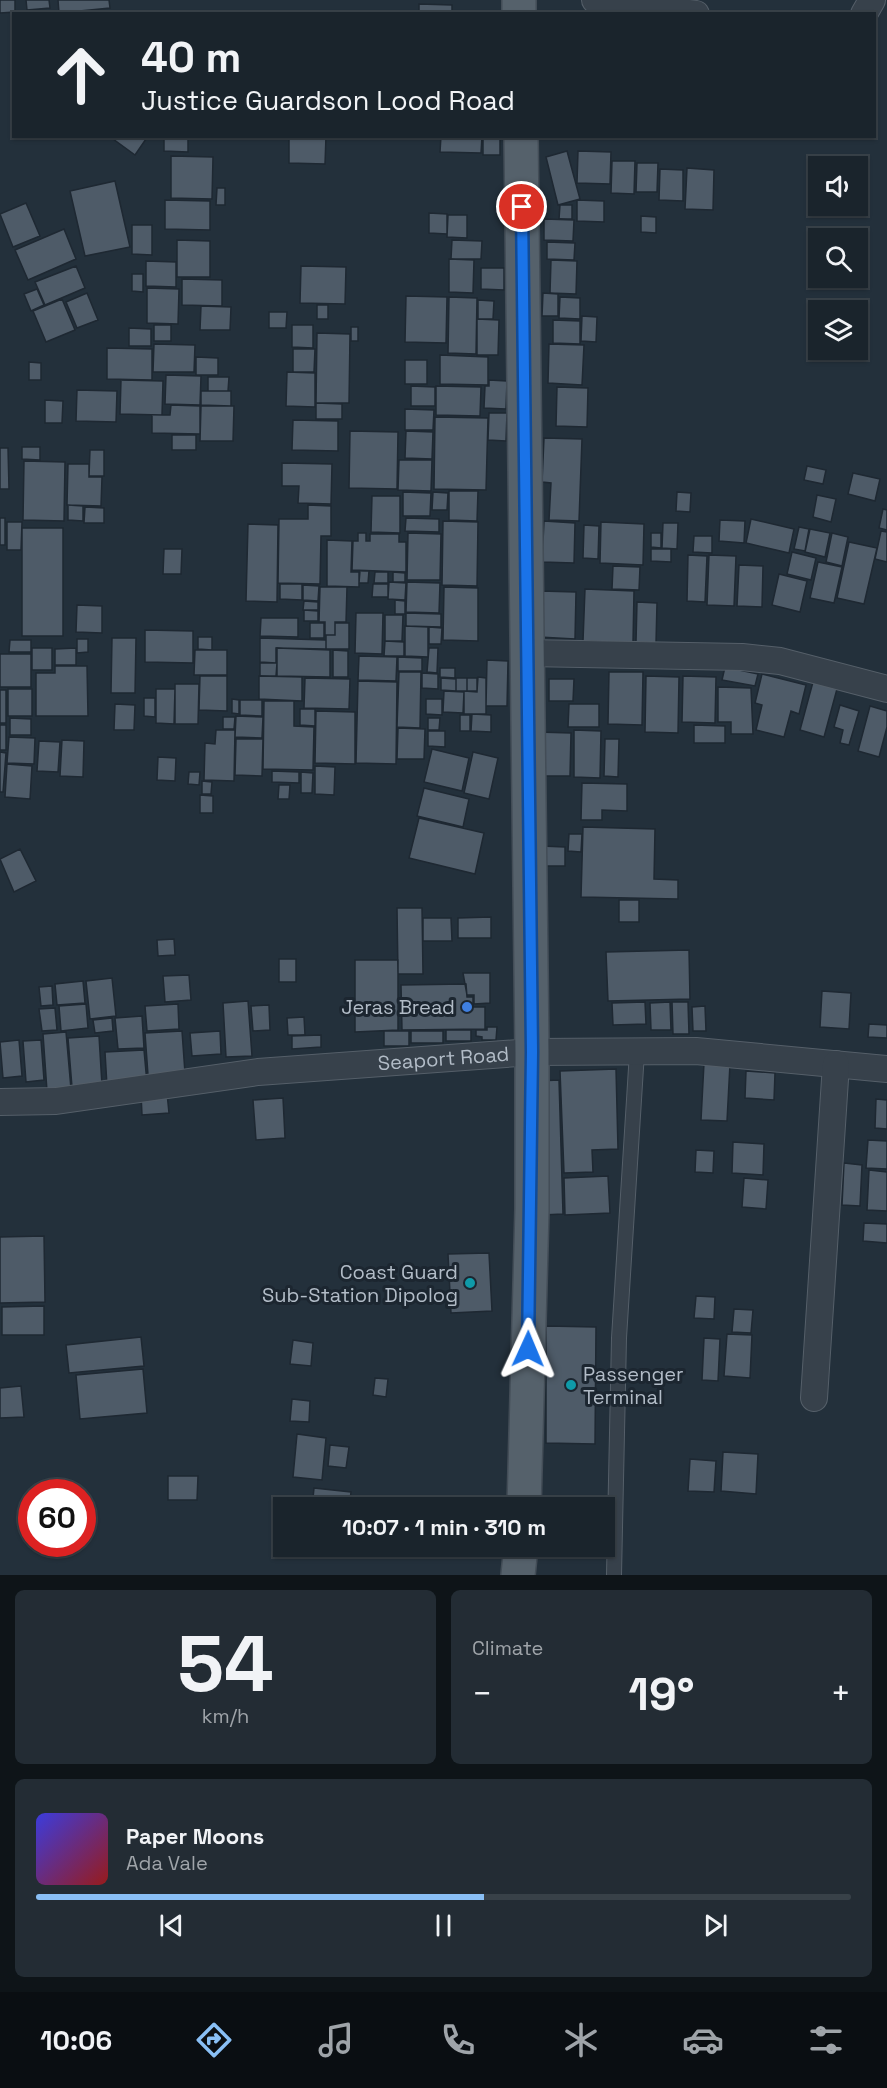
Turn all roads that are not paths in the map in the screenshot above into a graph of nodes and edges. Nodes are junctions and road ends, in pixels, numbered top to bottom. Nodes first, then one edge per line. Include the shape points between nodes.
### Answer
1 (595, 0) edge
2 (682, 12) edge
3 (521, 138) edge
4 (527, 653) junction
5 (887, 689) edge
6 (532, 1052) junction
7 (637, 1052) junction
8 (836, 1064) junction
9 (887, 1069) edge
10 (0, 1102) edge
11 (814, 1398) dead end
12 (524, 1497) edge
13 (520, 1557) edge
14 (518, 1575) edge
15 (614, 1575) edge

1 - 2 street
3 - 4 main road
4 - 5 street via 742,657 780,661
4 - 6 main road
6 - 7 street, Seaport Road
6 - 10 street, Seaport Road via 258,1072 56,1101
6 - 12 main road
7 - 8 street, Seaport Road via 696,1051
7 - 15 lane via 619,1338
8 - 9 street, Seaport Road
8 - 11 street
13 - 14 main road

